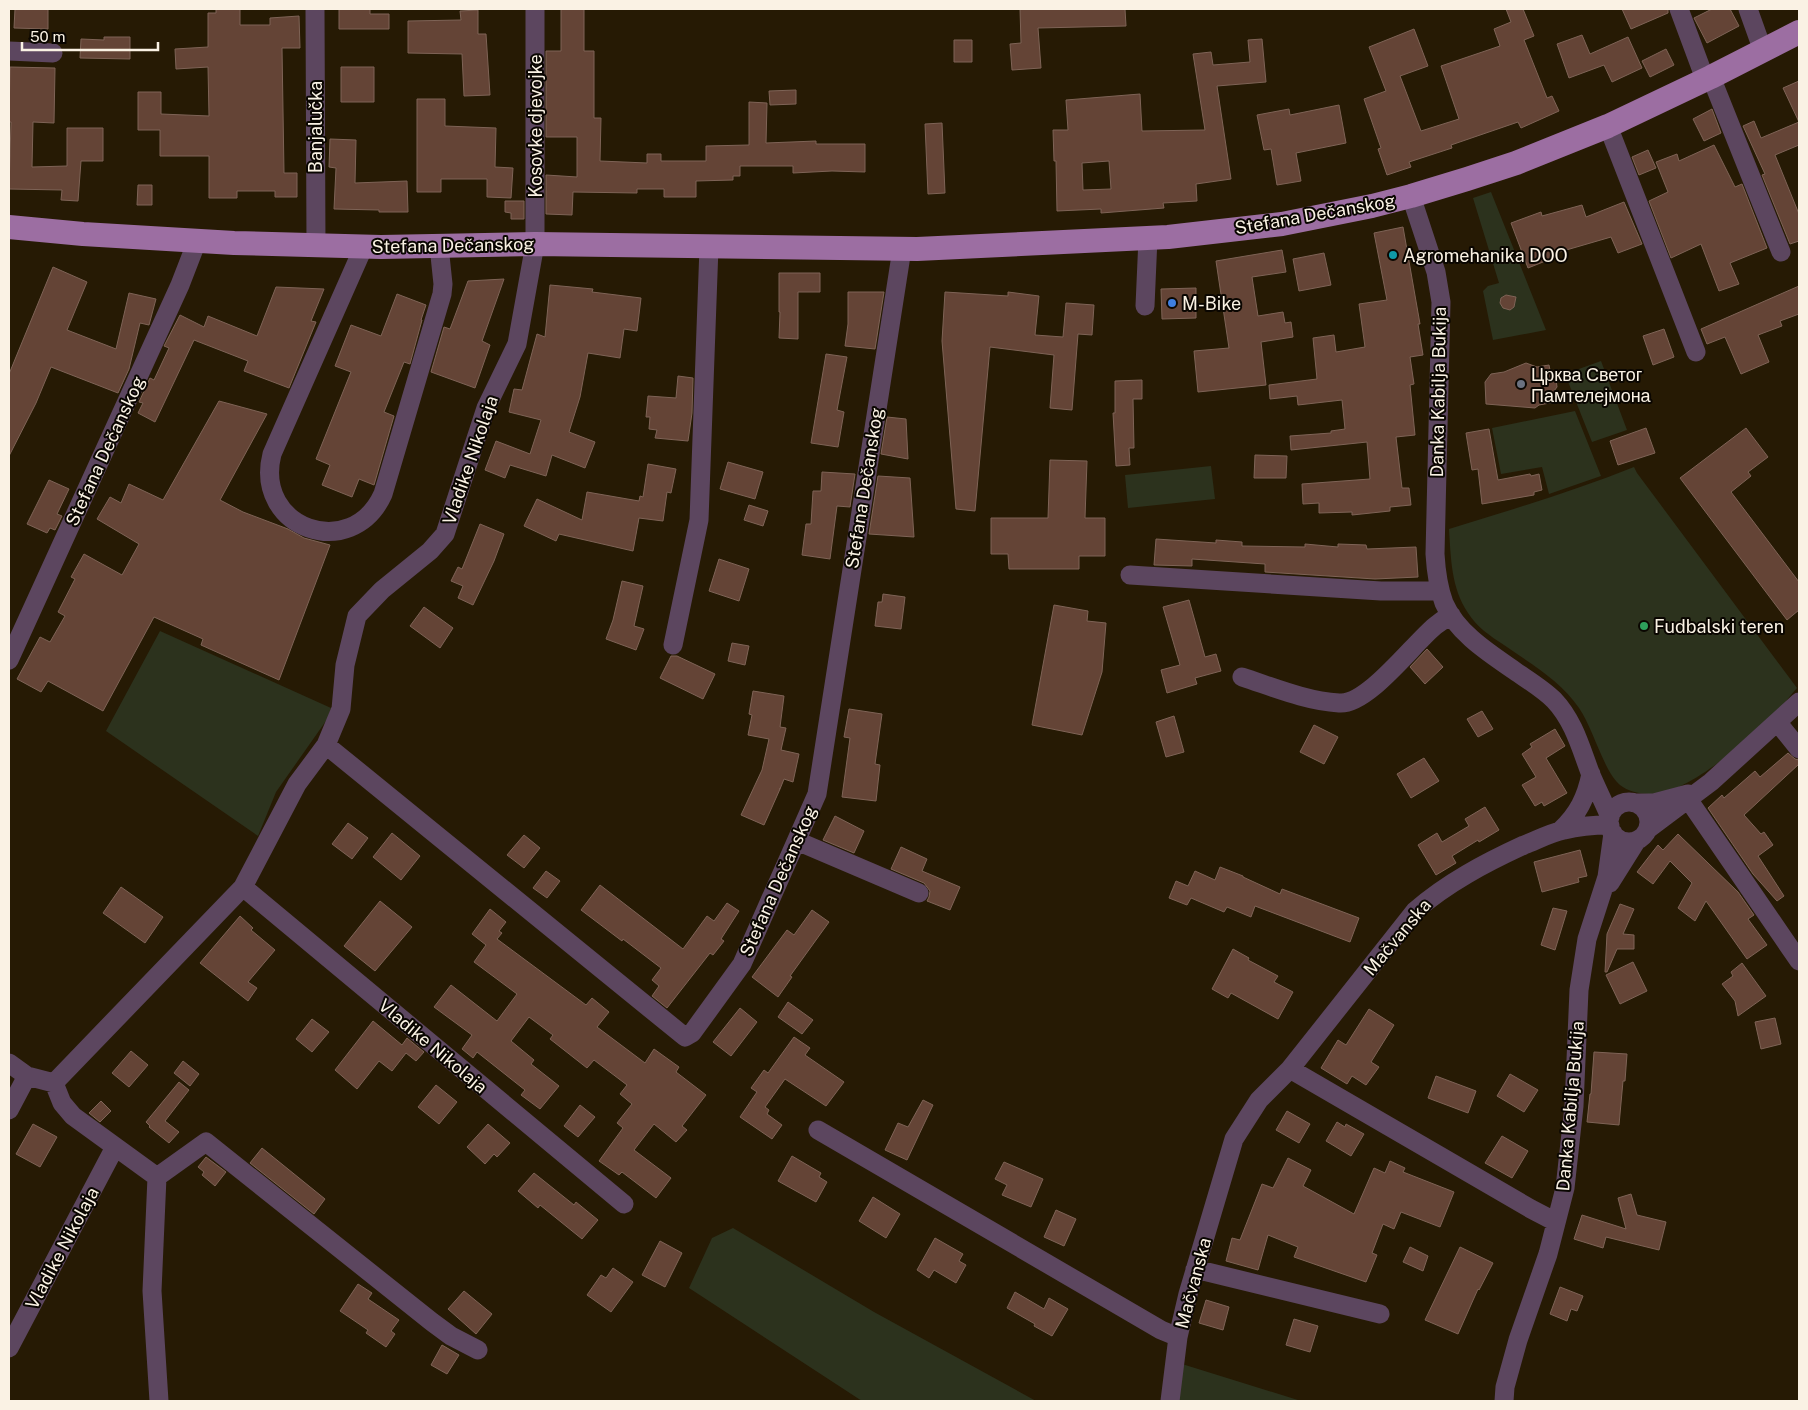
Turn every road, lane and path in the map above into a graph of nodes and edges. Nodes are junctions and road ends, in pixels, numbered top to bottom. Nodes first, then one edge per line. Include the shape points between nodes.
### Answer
1 (315, 9) edge
2 (535, 9) edge
3 (1679, 9) edge
4 (1748, 9) edge
5 (1799, 32) edge
6 (1763, 50) junction
7 (9, 51) edge
8 (53, 53) dead end
9 (1708, 78) junction
10 (1608, 126) junction
11 (1411, 196) junction
12 (9, 227) edge
13 (1148, 238) junction
14 (197, 241) junction
15 (535, 244) junction
16 (316, 246) junction
17 (364, 246) junction
18 (439, 246) junction
19 (709, 247) junction
20 (902, 249) junction
21 (1781, 252) dead end
22 (1144, 306) dead end
23 (1696, 352) dead end
24 (1130, 575) dead end
25 (1440, 591) junction
26 (1451, 615) junction
27 (673, 645) dead end
28 (9, 660) edge
29 (1242, 677) dead end
30 (1799, 702) edge
31 (1778, 723) junction
32 (326, 745) junction
33 (1799, 749) edge
34 (1585, 755) junction
35 (1591, 774) junction
36 (1704, 788) junction
37 (1688, 799) junction
38 (1632, 802) junction
39 (1611, 825) junction
40 (1561, 830) junction
41 (1642, 835) junction
42 (797, 841) junction
43 (243, 887) junction
44 (919, 893) dead end
45 (1602, 895) junction
46 (1799, 961) edge
47 (9, 1063) edge
48 (1290, 1069) junction
49 (27, 1076) junction
50 (54, 1084) junction
51 (9, 1110) edge
52 (818, 1130) dead end
53 (115, 1147) junction
54 (157, 1177) junction
55 (624, 1204) dead end
56 (1556, 1222) junction
57 (1196, 1269) junction
58 (1380, 1314) dead end
59 (1178, 1337) junction
60 (9, 1348) edge
61 (478, 1350) dead end
62 (159, 1401) edge
63 (1170, 1401) edge
64 (1504, 1401) edge

1 - 16 street, Banjalučka
2 - 15 street, Kosovke djevojke
3 - 9 street
4 - 6 street
5 - 6 main road, Stefana Dečanskog
6 - 9 main road, Stefana Dečanskog
7 - 8 street
9 - 10 main road, Stefana Dečanskog
9 - 21 street
10 - 11 main road, Stefana Dečanskog via 1516,163
10 - 23 street
11 - 13 main road, Stefana Dečanskog via 1282,224
11 - 25 street, Danka Kabilja Bukija via 1436,272 1441,302 1435,554
12 - 14 main road, Stefana Dečanskog
13 - 20 main road, Stefana Dečanskog
13 - 22 street
14 - 16 main road, Stefana Dečanskog
14 - 28 street, Stefana Dečanskog via 180,285
15 - 18 main road, Stefana Dečanskog
15 - 19 main road, Stefana Dečanskog
15 - 32 street, Vladike Nikolaja via 517,344 486,408 445,534 357,616 345,665 341,709
16 - 17 main road, Stefana Dečanskog
17 - 18 main road, Stefana Dečanskog
17 - 18 street via 270,463 270,485 278,505 298,524 320,532 336,532 358,524 375,509 384,494 442,294
19 - 20 main road, Stefana Dečanskog
19 - 27 street via 699,520
20 - 42 street, Stefana Dečanskog via 817,794
24 - 25 street via 1381,592
25 - 26 street, Danka Kabilja Bukija
26 - 29 street via 1436,625 1371,689 1352,702 1340,704 1301,696
26 - 34 street, Danka Kabilja Bukija via 1473,640 1555,701 1568,718
30 - 31 street
31 - 33 street
31 - 36 street
32 - 42 street, Stefana Dečanskog via 685,1037 692,1034 742,964
32 - 43 street, Vladike Nikolaja via 297,784
34 - 35 street
34 - 38 street via 1608,790 1616,797
35 - 39 street
35 - 40 street via 1583,803
36 - 37 street
36 - 38 street via 1665,801
37 - 41 street
37 - 46 street
38 - 39 street via 1620,804 1614,810
38 - 41 street via 1643,807 1648,814 1649,822
39 - 40 street via 1593,824
39 - 41 street via 1619,839 1627,841
39 - 45 street via 1610,861
40 - 48 street, Mačvanska via 1500,856 1433,895 1415,911
41 - 45 street
42 - 44 street
43 - 50 street, Vladike Nikolaja
43 - 55 street, Vladike Nikolaja
45 - 56 street, Danka Kabilja Bukija via 1587,939 1579,990 1574,1106 1565,1188
47 - 49 street
48 - 56 street
48 - 57 street, Mačvanska via 1259,1100 1234,1139
49 - 50 street
49 - 51 street
50 - 53 street via 62,1103 73,1116
52 - 59 street
53 - 54 street
53 - 60 street, Vladike Nikolaja
54 - 61 street via 206,1142 432,1322
54 - 62 street via 152,1291
56 - 64 street, Danka Kabilja Bukija via 1518,1340
57 - 58 street
57 - 59 street, Mačvanska
59 - 63 street, Mačvanska

